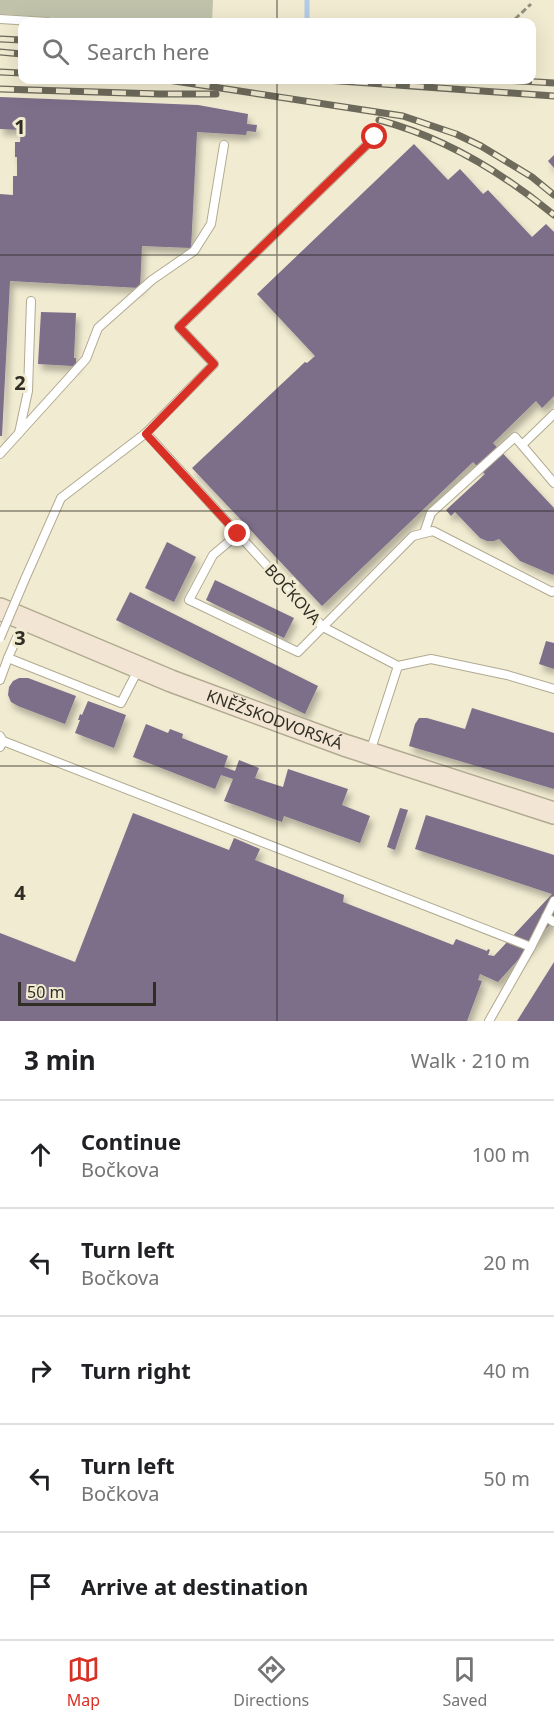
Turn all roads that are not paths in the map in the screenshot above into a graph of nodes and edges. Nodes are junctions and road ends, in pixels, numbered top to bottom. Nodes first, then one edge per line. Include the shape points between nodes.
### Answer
1 (0, 19) edge
2 (18, 20) edge
3 (375, 137) dead end
4 (224, 145) dead end
5 (31, 302) dead end
6 (554, 414) edge
7 (18, 434) junction
8 (146, 434) junction
9 (522, 445) junction
10 (0, 454) edge
11 (554, 483) edge
12 (424, 533) junction
13 (238, 534) junction
14 (554, 591) edge
15 (0, 609) edge
16 (25, 620) junction
17 (323, 627) junction
18 (0, 638) edge
19 (8, 658) junction
20 (398, 666) junction
21 (140, 668) junction
22 (0, 680) edge
23 (554, 689) edge
24 (1, 741) edge
25 (370, 753) junction
26 (554, 813) edge
27 (554, 901) edge
28 (546, 917) junction
29 (554, 922) edge
30 (531, 947) junction
31 (489, 1021) edge

1 - 2 lane
3 - 8 lane via 179,327 214,364
4 - 7 lane via 211,224 194,251 152,280 98,328 86,359
5 - 7 lane via 28,391
6 - 9 lane
7 - 10 lane
8 - 13 lane, BOČKOVA
8 - 18 lane, bridge via 61,498
9 - 11 lane
9 - 12 lane via 515,437 479,469 431,513
12 - 14 lane via 433,531
12 - 17 lane via 412,536
13 - 17 lane, BOČKOVA
13 - 17 lane via 213,555 189,600 298,652
15 - 16 street, KNĚŽSKODVORSKÁ
16 - 19 lane
16 - 21 street, KNĚŽSKODVORSKÁ
17 - 20 lane, BOČKOVA
19 - 21 lane via 121,703
19 - 22 lane
20 - 23 lane via 431,659
20 - 25 lane
21 - 25 street, KNĚŽSKODVORSKÁ
24 - 30 lane
25 - 26 street, KNĚŽSKODVORSKÁ
27 - 28 lane
28 - 29 lane
28 - 30 lane
30 - 31 lane

